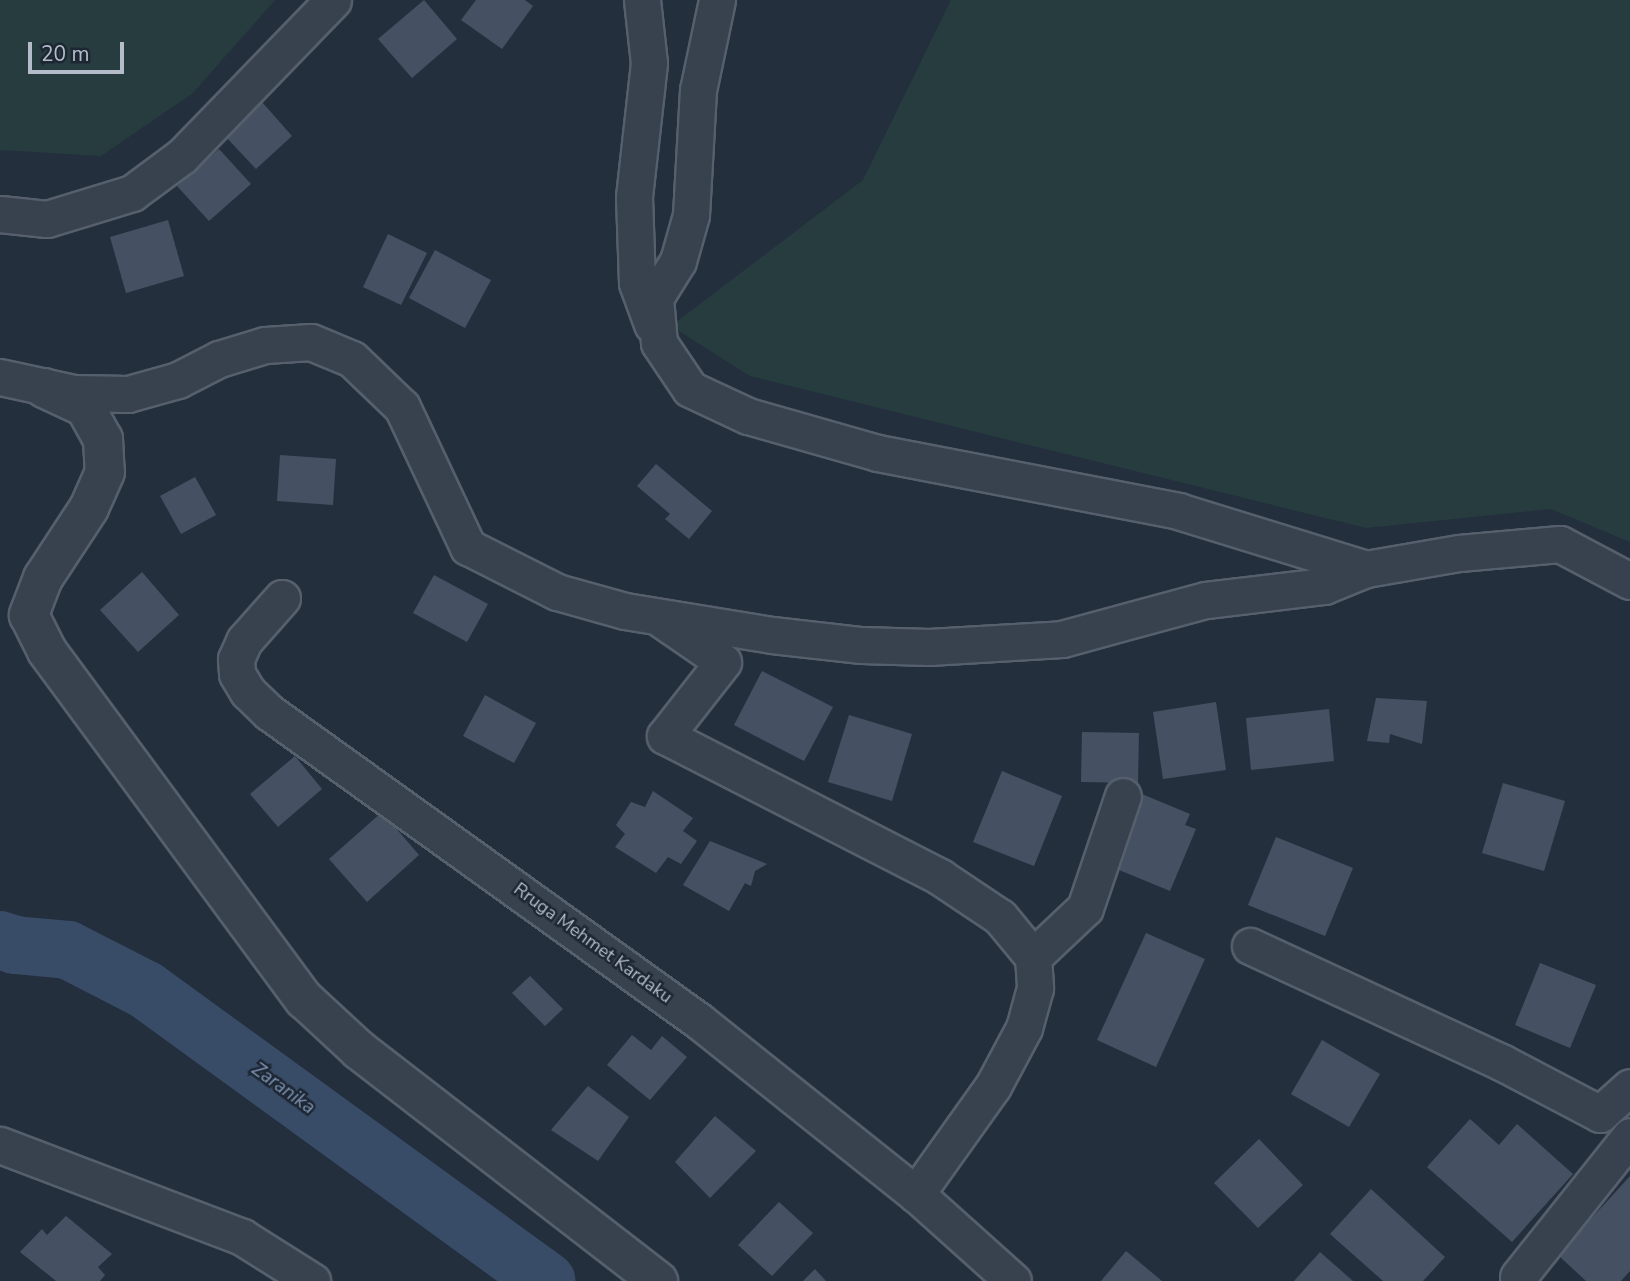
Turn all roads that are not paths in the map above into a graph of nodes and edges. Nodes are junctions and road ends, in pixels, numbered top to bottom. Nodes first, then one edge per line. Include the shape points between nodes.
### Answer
1 (333, 0) edge
2 (642, 0) edge
3 (717, 0) edge
4 (0, 214) edge
5 (659, 343) junction
6 (0, 377) edge
7 (44, 388) junction
8 (1366, 569) junction
9 (1630, 581) edge
10 (282, 598) dead end
11 (656, 615) junction
12 (1123, 796) dead end
13 (1250, 946) dead end
14 (1032, 957) junction
15 (1630, 1087) edge
16 (1630, 1136) edge
17 (0, 1145) edge
18 (916, 1194) junction
19 (1518, 1277) dead end
20 (312, 1281) edge
21 (658, 1281) edge
22 (1013, 1281) edge

1 - 4 street via 182,156 132,193 47,219
2 - 5 street via 649,63 634,197 637,283
3 - 5 street via 698,90 691,215 678,261 655,298
5 - 8 street via 690,389 748,416 878,453 1178,511
6 - 7 street
7 - 11 street via 128,394 178,380 219,359 265,345 310,342 352,359 402,407 468,547 557,592
7 - 21 street via 85,407 103,439 104,472 83,519 43,578 29,615 47,651 304,999 359,1050
8 - 9 street via 1459,553 1560,544
8 - 11 street via 1324,586 1206,600 1062,639 988,647 861,645
10 - 18 street, Rruga Mehmet Kardaku via 244,641 236,659 237,674 248,692 270,713 615,957
11 - 14 street via 723,662 665,736 940,877 1000,916
12 - 14 street via 1085,908
13 - 15 street via 1501,1062 1600,1114
14 - 18 street via 1035,988 1024,1028 992,1086
16 - 19 street
17 - 20 street via 242,1237
18 - 22 street, Rruga Mehmet Kardaku

